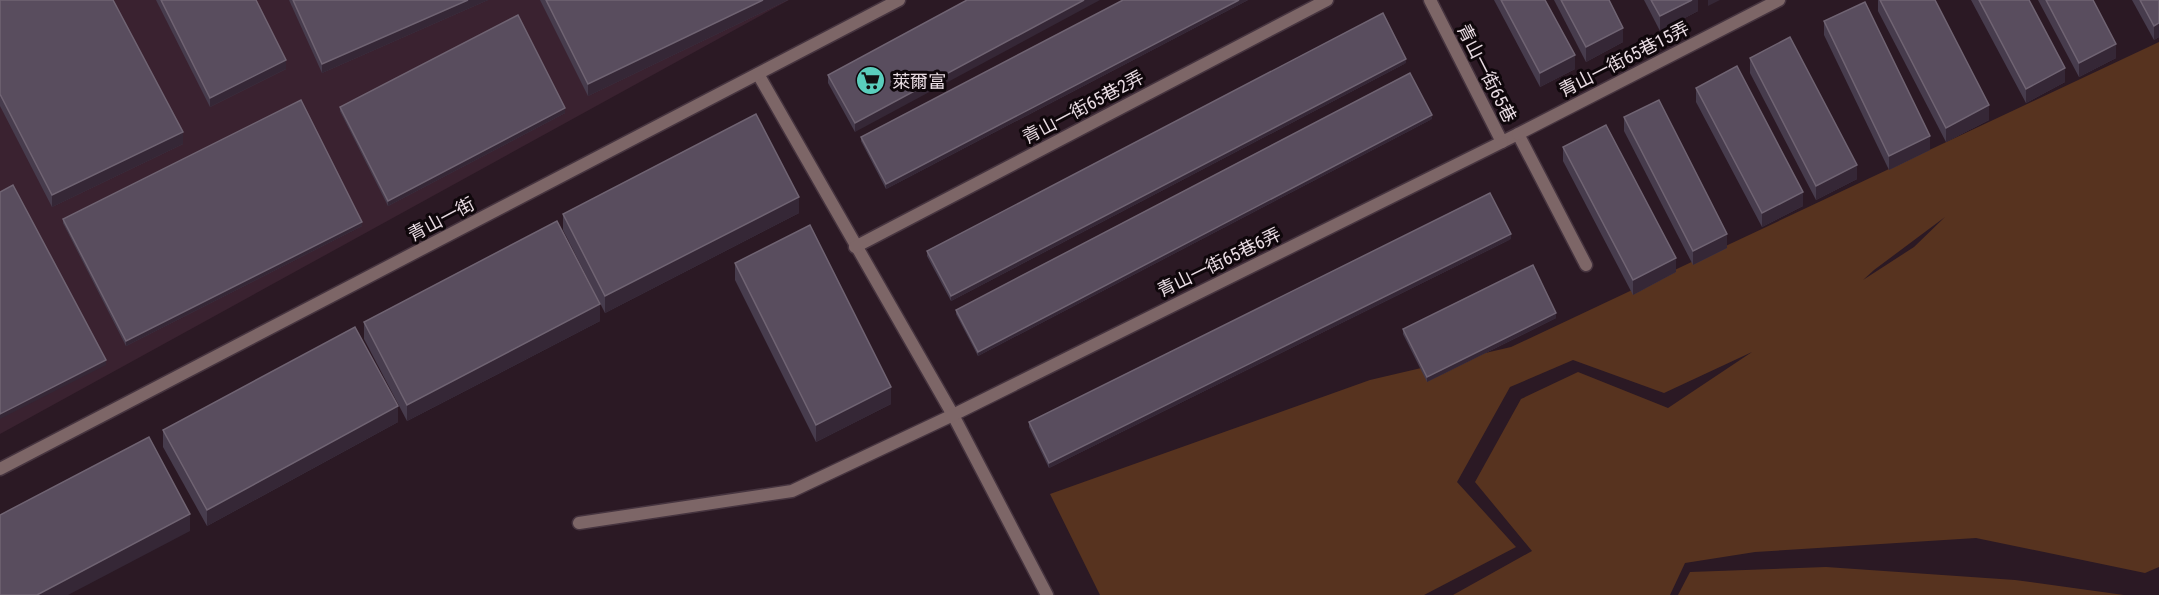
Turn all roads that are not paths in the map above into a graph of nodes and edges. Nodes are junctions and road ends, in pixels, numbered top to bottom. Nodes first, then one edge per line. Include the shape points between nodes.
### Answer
1 (899, 0) edge
2 (1327, 0) edge
3 (1430, 0) edge
4 (1779, 0) edge
5 (758, 74) junction
6 (1518, 134) junction
7 (1502, 142) junction
8 (855, 247) junction
9 (1586, 265) dead end
10 (953, 415) junction
11 (0, 469) edge
12 (579, 523) dead end
13 (1047, 595) edge

1 - 5 street, 青山一街
2 - 8 street, 青山一街65巷2弄
3 - 7 street, 青山一街65巷
4 - 6 street, 青山一街65巷15弄
5 - 8 street
5 - 11 street, 青山一街
6 - 7 street, 青山一街65巷
6 - 9 street, 青山一街65巷
7 - 10 street, 青山一街65巷6弄
8 - 10 street
10 - 12 street, 青山一街65巷6弄 via 792,491
10 - 13 street

